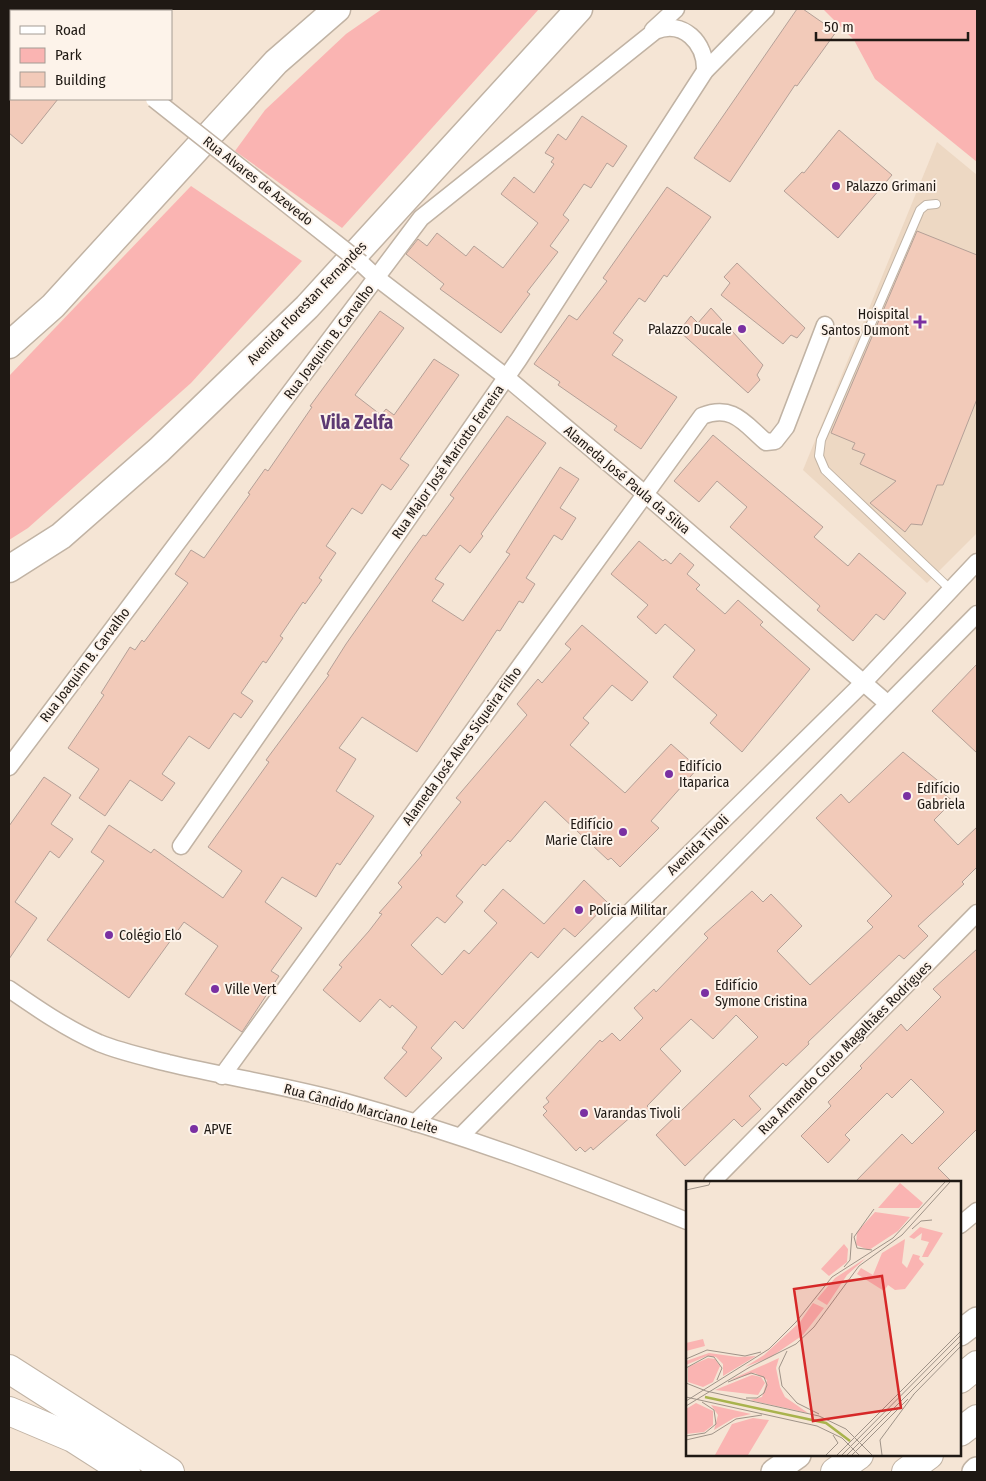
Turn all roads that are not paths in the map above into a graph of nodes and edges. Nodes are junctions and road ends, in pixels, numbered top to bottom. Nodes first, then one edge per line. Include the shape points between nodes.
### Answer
1 (338, 9) edge
2 (579, 9) edge
3 (676, 9) edge
4 (766, 9) edge
5 (648, 35) junction
6 (705, 71) junction
7 (155, 100) edge
8 (936, 204) dead end
9 (362, 263) joint
10 (377, 278) junction
11 (825, 325) dead end
12 (9, 345) edge
13 (506, 377) junction
14 (645, 494) junction
15 (977, 562) edge
16 (9, 569) edge
17 (950, 590) junction
18 (977, 614) edge
19 (863, 683) junction
20 (887, 704) junction
21 (9, 767) edge
22 (181, 846) dead end
23 (977, 913) edge
24 (9, 989) edge
25 (222, 1076) junction
26 (415, 1123) junction
27 (461, 1136) junction
28 (713, 1181) edge
29 (977, 1211) edge
30 (684, 1215) edge
31 (961, 1224) edge
32 (977, 1320) edge
33 (961, 1332) edge
34 (977, 1365) edge
35 (9, 1370) edge
36 (961, 1378) edge
37 (9, 1411) edge
38 (977, 1418) edge
39 (961, 1431) edge
40 (797, 1456) edge
41 (858, 1456) edge
42 (928, 1456) edge
43 (126, 1472) edge
44 (170, 1472) edge
45 (774, 1472) edge
46 (836, 1472) edge
47 (906, 1472) edge

1 - 12 highway via 276,62 53,306
2 - 16 highway, Avenida Florestan Fernandes via 307,307 159,450 60,536
3 - 5 street
4 - 6 street, Rua Major José Mariotto Ferreira
5 - 6 street, Rua Joaquim B. Carvalho via 663,28 683,30 692,36 703,52
5 - 10 street, Rua Joaquim B. Carvalho via 421,218
6 - 13 street, Rua Major José Mariotto Ferreira
7 - 9 street, Rua Alvares de Azevedo, bridge
8 - 17 lane via 926,205 920,210 821,440 819,456 825,470
9 - 10 street, Alameda José Paula da Silva
10 - 13 street, Alameda José Paula da Silva
10 - 21 street, Rua Joaquim B. Carvalho
11 - 14 street, Alameda José Alves Siqueira Filho via 786,427 775,441 766,442 726,411 714,411 702,416
13 - 14 street, Alameda José Paula da Silva
13 - 22 street, Rua Major José Mariotto Ferreira
14 - 19 street, Alameda José Paula da Silva
14 - 25 street, Alameda José Alves Siqueira Filho
15 - 17 street, Avenida Tivoli
17 - 19 street, Avenida Tivoli
18 - 20 street
19 - 20 street, Alameda José Paula da Silva
19 - 26 street, Avenida Tivoli
20 - 27 street
23 - 28 street, Rua Armando Couto Magalhães Rodrigues
24 - 25 street, Rua Cândido Marciano Leite via 53,1019 100,1043
25 - 26 street, Rua Cândido Marciano Leite via 343,1102
26 - 27 street, Rua Cândido Marciano Leite
27 - 30 street, Rua Cândido Marciano Leite
29 - 31 street
32 - 33 main road
34 - 36 highway
35 - 44 highway
37 - 43 highway via 73,1438
38 - 39 highway
40 - 45 main road
41 - 46 highway
42 - 47 highway

